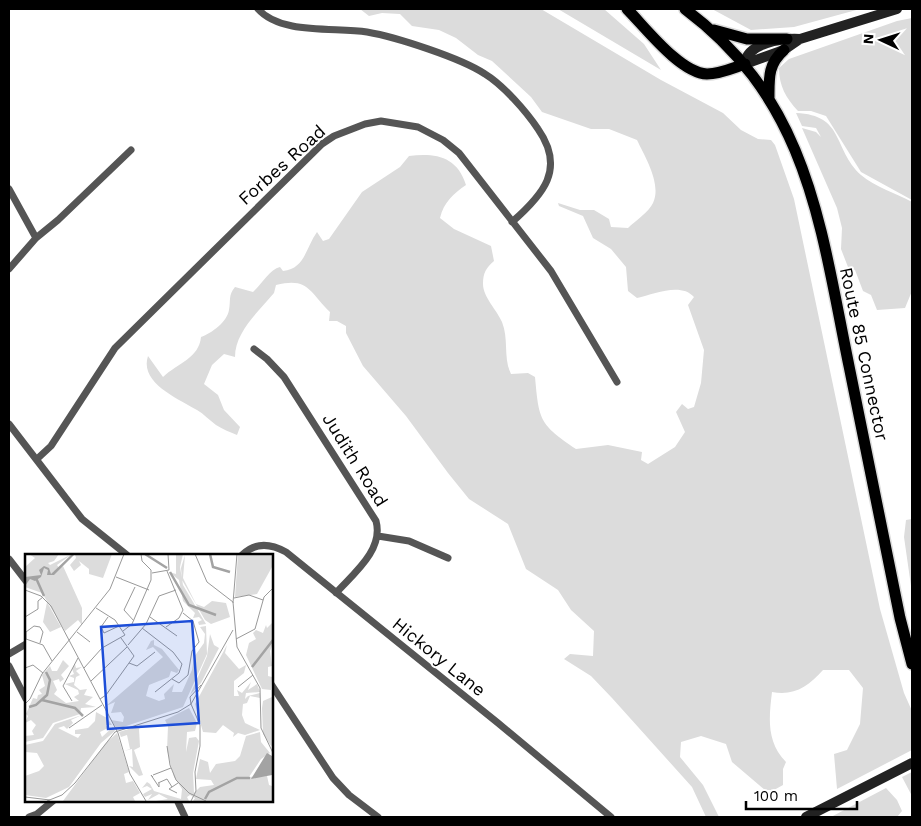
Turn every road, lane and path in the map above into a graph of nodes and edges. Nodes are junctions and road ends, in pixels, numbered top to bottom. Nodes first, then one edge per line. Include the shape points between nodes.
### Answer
1 (258, 9) edge
2 (626, 9) edge
3 (685, 9) edge
4 (897, 9) edge
5 (710, 29) junction
6 (785, 44) junction
7 (744, 64) junction
8 (769, 98) junction
9 (131, 150) dead end
10 (9, 189) edge
11 (512, 222) junction
12 (36, 238) junction
13 (9, 269) edge
14 (254, 350) dead end
15 (618, 382) dead end
16 (9, 424) edge
17 (37, 459) junction
18 (378, 536) junction
19 (126, 554) edge
20 (243, 554) edge
21 (448, 558) dead end
22 (9, 559) edge
23 (25, 581) edge
24 (336, 593) junction
25 (25, 645) edge
26 (9, 654) edge
27 (912, 664) edge
28 (9, 666) edge
29 (272, 686) edge
30 (25, 697) edge
31 (912, 763) edge
32 (53, 801) edge
33 (177, 801) edge
34 (30, 817) edge
35 (185, 817) edge
36 (378, 817) edge
37 (611, 817) edge
38 (806, 817) edge

1 - 11 street via 271,20 286,26 368,32 470,65 487,75 531,119 543,136 549,155 550,171 545,187 537,200
2 - 7 main road via 692,70 714,74
3 - 5 main road, Route 85 Connector
4 - 6 street
5 - 6 main road via 747,39
5 - 7 main road, Route 85 Connector
6 - 7 street
6 - 8 main road via 769,69
7 - 8 main road, Route 85 Connector
8 - 27 main road, Route 85 Connector via 796,149 814,201
9 - 12 street
10 - 12 street
11 - 15 street, Forbes Road via 550,271
11 - 17 street, Forbes Road via 459,153 430,132 381,121 334,136 311,154 115,348 51,446
12 - 13 street
14 - 18 street, Judith Road via 284,377 371,512
16 - 17 street
17 - 19 street via 82,520
18 - 21 street via 409,541
18 - 24 street, Judith Road via 369,555
20 - 24 street, Hickory Lane via 254,546 276,546
22 - 23 street
24 - 37 street, Hickory Lane
25 - 26 street
28 - 30 street
29 - 36 street via 340,788
31 - 38 street
32 - 34 street
33 - 35 street

